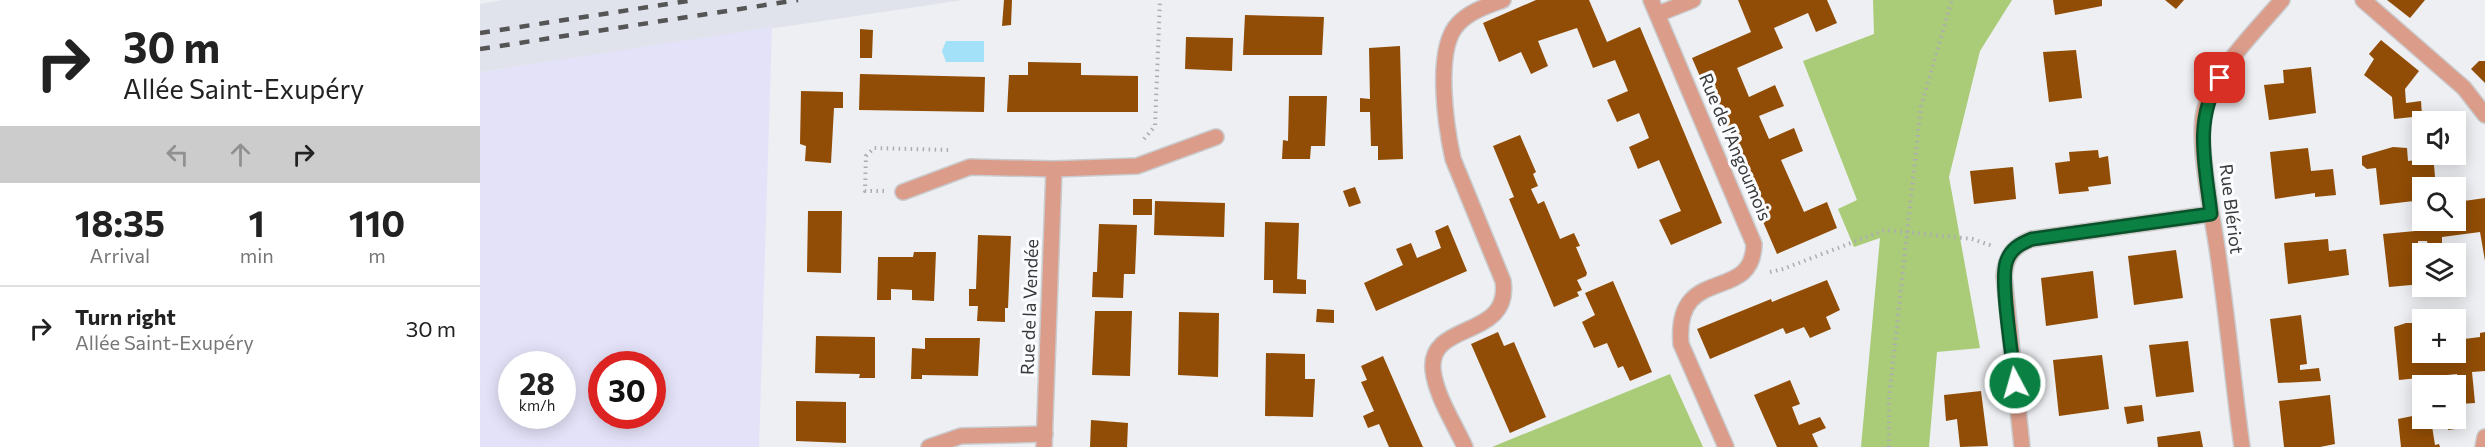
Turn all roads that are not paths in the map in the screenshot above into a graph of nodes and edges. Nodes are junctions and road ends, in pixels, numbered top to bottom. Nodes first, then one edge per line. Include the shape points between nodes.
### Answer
1 (1503, 0) edge
2 (1651, 0) edge
3 (1693, 0) edge
4 (2282, 0) edge
5 (2363, 0) edge
6 (1658, 14) junction
7 (2485, 115) edge
8 (1216, 137) dead end
9 (1054, 169) junction
10 (903, 192) dead end
11 (2211, 214) junction
12 (2485, 437) edge
13 (1045, 440) edge
14 (929, 447) edge
15 (1465, 447) edge
16 (1726, 447) edge
17 (2022, 447) edge
18 (2242, 447) edge
19 (2483, 447) edge

1 - 15 street via 1471,13 1457,25 1447,42 1444,61 1453,159 1505,294 1500,309 1490,319 1447,339 1437,352 1433,367
2 - 6 street, Rue de l'Angoumois
3 - 6 street
4 - 11 street, Rue Blériot via 2229,64 2211,93 2204,114
5 - 7 street via 2463,88
6 - 16 street, Rue de l'Angoumois via 1754,244 1750,266 1737,277 1697,293 1684,306 1680,327 1681,344
8 - 9 street via 1137,166
9 - 10 street via 970,167
9 - 13 street, Rue de la Vendée
11 - 17 street via 2032,239 2010,253 2004,276
11 - 18 street, Rue Blériot
12 - 19 street
13 - 14 street via 961,436

